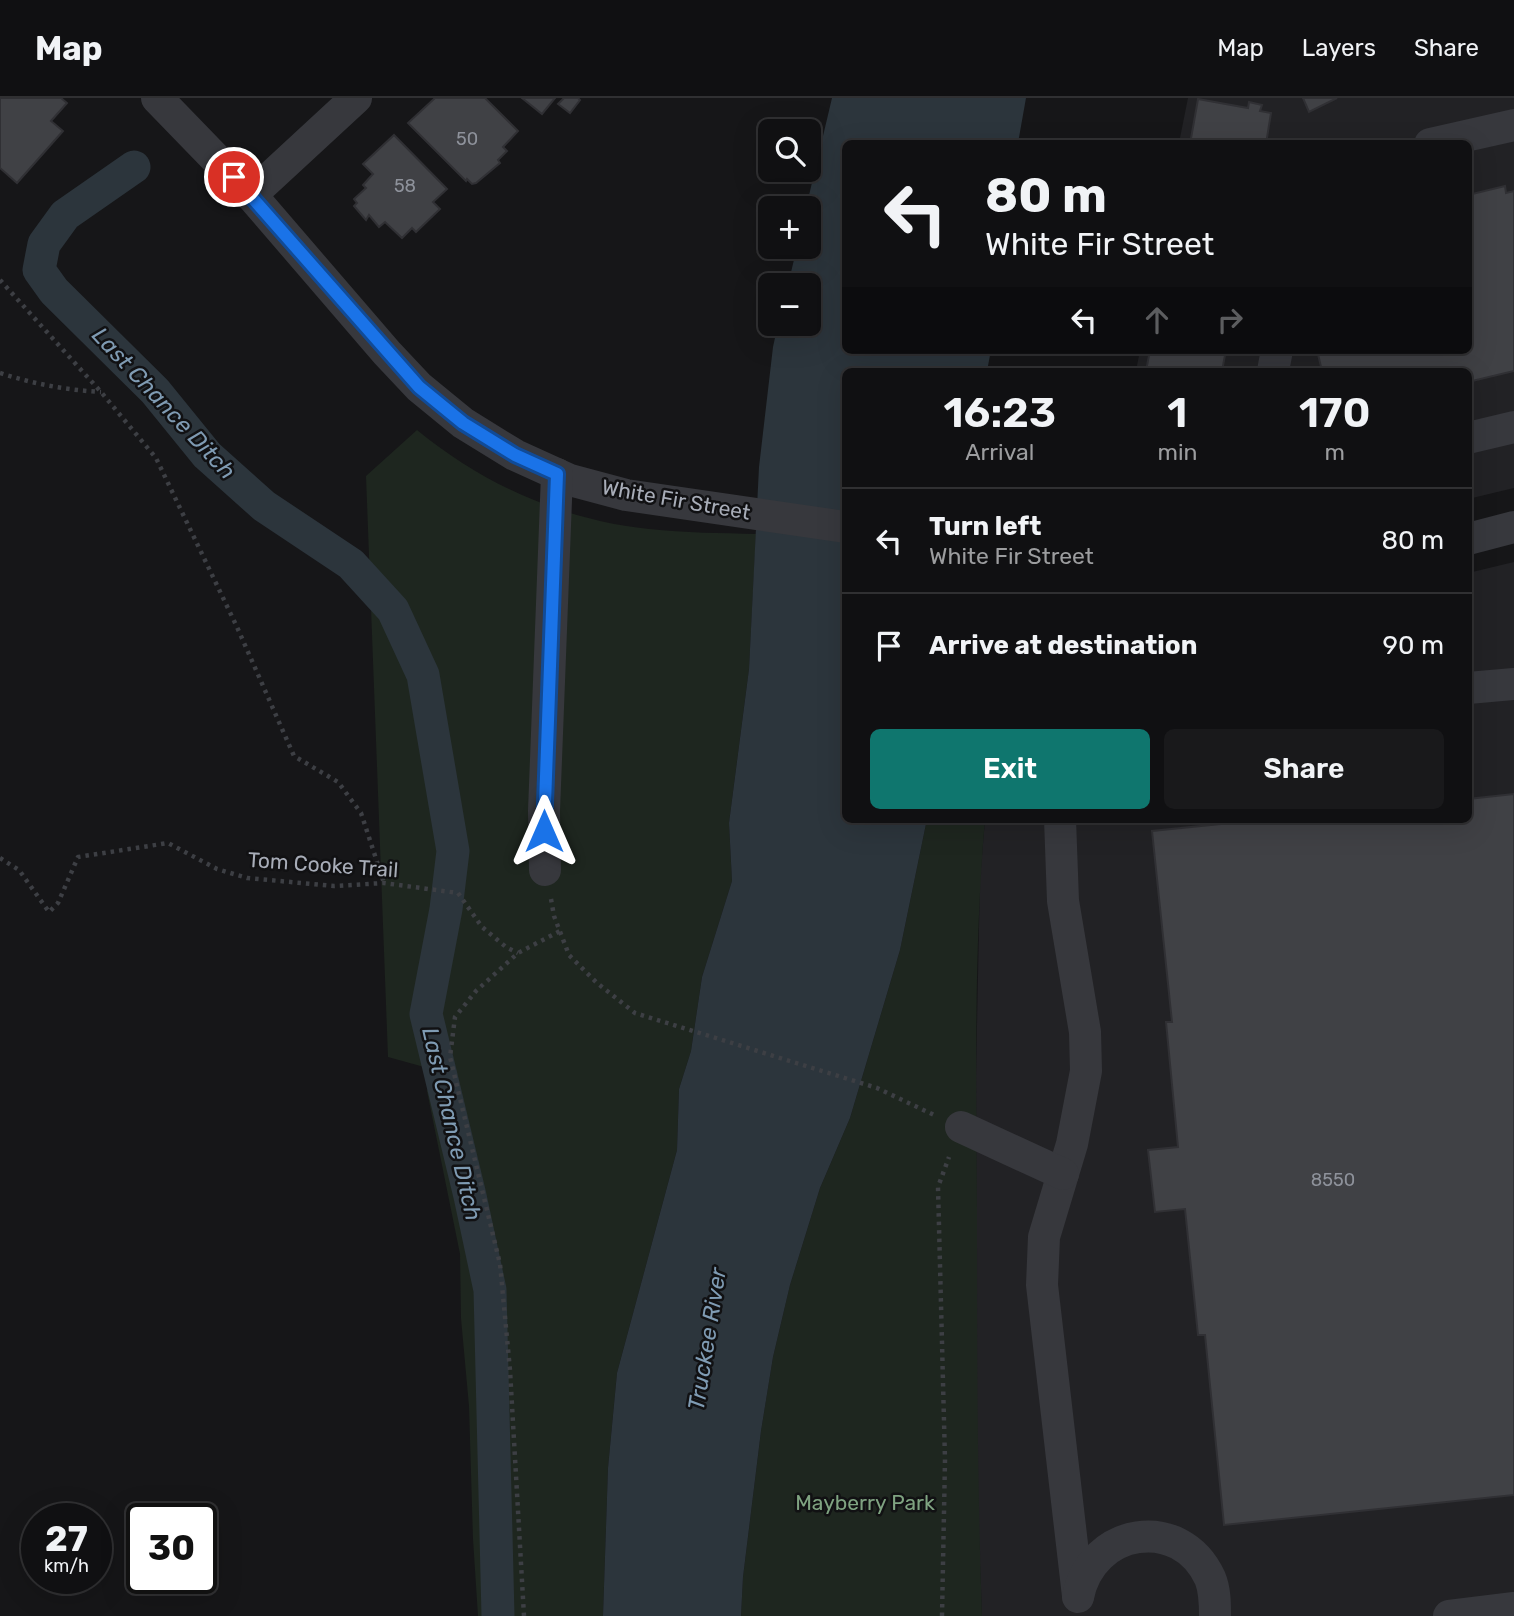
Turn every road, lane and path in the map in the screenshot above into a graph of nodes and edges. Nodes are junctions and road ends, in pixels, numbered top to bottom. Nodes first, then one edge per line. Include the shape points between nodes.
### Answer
1 (157, 98) edge
2 (356, 98) edge
3 (1514, 125) edge
4 (1448, 140) edge
5 (251, 195) junction
6 (0, 279) edge
7 (0, 373) edge
8 (101, 392) junction
9 (1514, 427) edge
10 (1472, 437) edge
11 (557, 474) junction
12 (842, 527) edge
13 (1514, 527) edge
14 (1472, 538) edge
15 (1514, 684) edge
16 (1472, 688) edge
17 (1060, 823) edge
18 (0, 858) edge
19 (545, 870) joint
20 (384, 883) junction
21 (560, 931) junction
22 (518, 953) junction
23 (961, 1127) junction
24 (1063, 1174) junction
25 (1078, 1606) edge
26 (1514, 1608) edge
27 (524, 1616) edge
28 (942, 1616) edge
29 (1215, 1616) edge
30 (1449, 1616) edge

1 - 5 street, White Fir Street
2 - 5 street
3 - 4 street
5 - 11 street, White Fir Street via 419,387 463,423
6 - 8 path
7 - 8 path via 65,390
8 - 20 path via 156,458 294,756 338,782 361,813
9 - 10 street
11 - 12 street, White Fir Street via 626,495
11 - 19 street
13 - 14 street
15 - 16 street
17 - 24 street via 1063,901 1085,1032 1086,1071
18 - 20 path, Tom Cooke Trail via 19,870 49,912 58,903 78,857 168,843 216,869 247,878 334,886
19 - 21 path
20 - 22 path, Tom Cooke Trail via 458,893 482,927
21 - 22 path
21 - 23 path via 569,955 635,1013 877,1088
22 - 27 path via 455,1017 450,1057 500,1264
23 - 24 street
23 - 28 path via 938,1187 945,1460
24 - 25 street via 1044,1237 1042,1285
25 - 29 street via 1086,1571 1105,1549 1123,1540 1149,1536 1185,1548 1198,1559 1210,1579
26 - 30 street

